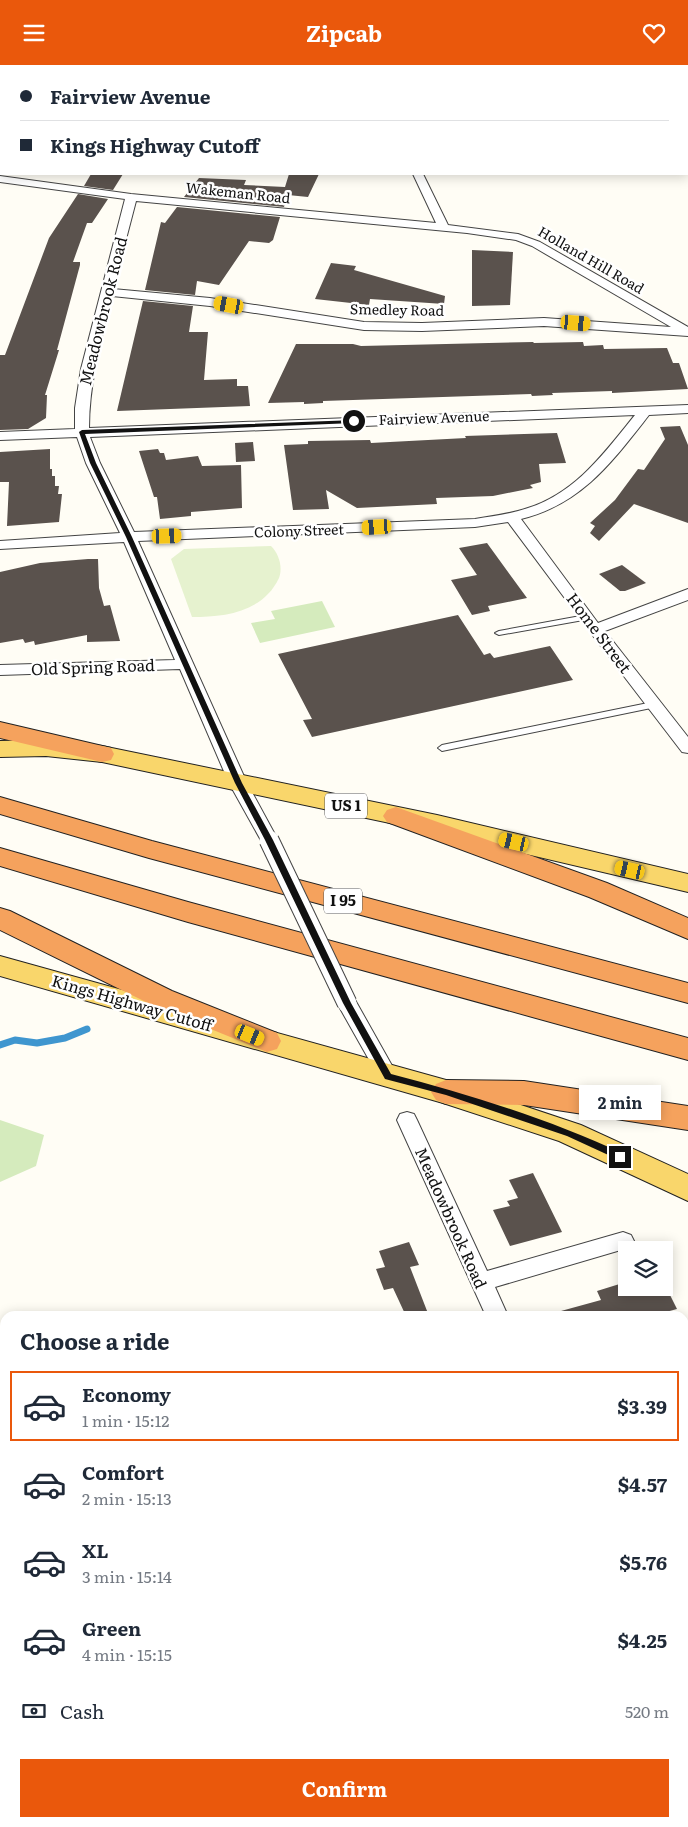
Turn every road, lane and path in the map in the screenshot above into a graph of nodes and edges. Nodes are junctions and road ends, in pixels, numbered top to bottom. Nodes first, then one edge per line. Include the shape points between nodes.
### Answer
1 (418, 175) edge
2 (0, 179) edge
3 (131, 197) junction
4 (443, 227) junction
5 (108, 292) junction
6 (688, 332) edge
7 (688, 409) edge
8 (646, 410) junction
9 (82, 432) junction
10 (0, 436) edge
11 (512, 517) junction
12 (129, 537) junction
13 (0, 545) edge
14 (688, 594) edge
15 (591, 623) junction
16 (499, 633) dead end
17 (186, 664) junction
18 (0, 670) edge
19 (653, 705) junction
20 (0, 729) edge
21 (688, 748) edge
22 (0, 749) edge
23 (442, 749) dead end
24 (102, 754) junction
25 (238, 783) junction
26 (0, 805) edge
27 (396, 816) junction
28 (0, 857) edge
29 (688, 883) edge
30 (0, 918) edge
31 (688, 929) edge
32 (0, 966) edge
33 (688, 993) edge
34 (267, 1041) junction
35 (688, 1049) edge
36 (388, 1076) junction
37 (446, 1092) junction
38 (688, 1118) edge
39 (407, 1120) dead end
40 (688, 1188) edge
41 (618, 1242) edge
42 (480, 1281) junction
43 (495, 1311) edge

1 - 4 street
2 - 3 street, Wakeman Road
3 - 4 street, Wakeman Road
3 - 5 street, Meadowbrook Road
4 - 6 street, Holland Hill Road via 518,237 536,244
5 - 6 street, Smedley Road via 210,302 364,326 544,322
5 - 9 street, Meadowbrook Road via 87,369
7 - 8 street, Fairview Avenue
8 - 9 street, Fairview Avenue
8 - 11 street, Colony Street via 580,485 555,503
9 - 10 street, Fairview Avenue
9 - 12 street, Meadowbrook Road via 93,463
11 - 12 street, Colony Street via 475,523
11 - 15 street, Home Street
12 - 13 street, Colony Street
12 - 17 street, Meadowbrook Road
14 - 15 street via 666,604
15 - 16 lane
15 - 19 street, Home Street
17 - 18 street, Old Spring Road
17 - 25 street, Meadowbrook Road
19 - 21 street, Home Street
19 - 23 lane
20 - 24 highway
22 - 24 main road, US 1 via 46,748
24 - 25 main road, US 1
25 - 27 main road, US 1
25 - 36 street, Meadowbrook Road, bridge via 347,1003
26 - 33 highway, I 95 via 149,849
27 - 29 main road, US 1
27 - 31 highway via 598,890
28 - 35 highway via 198,915
30 - 34 highway via 162,998
32 - 34 main road, Kings Highway Cutoff
34 - 36 main road, Kings Highway Cutoff
36 - 37 main road, Kings Highway Cutoff
37 - 38 highway via 524,1093
37 - 40 main road, Kings Highway Cutoff via 570,1133
39 - 42 street, Meadowbrook Road
41 - 42 street
42 - 43 street, Meadowbrook Road

